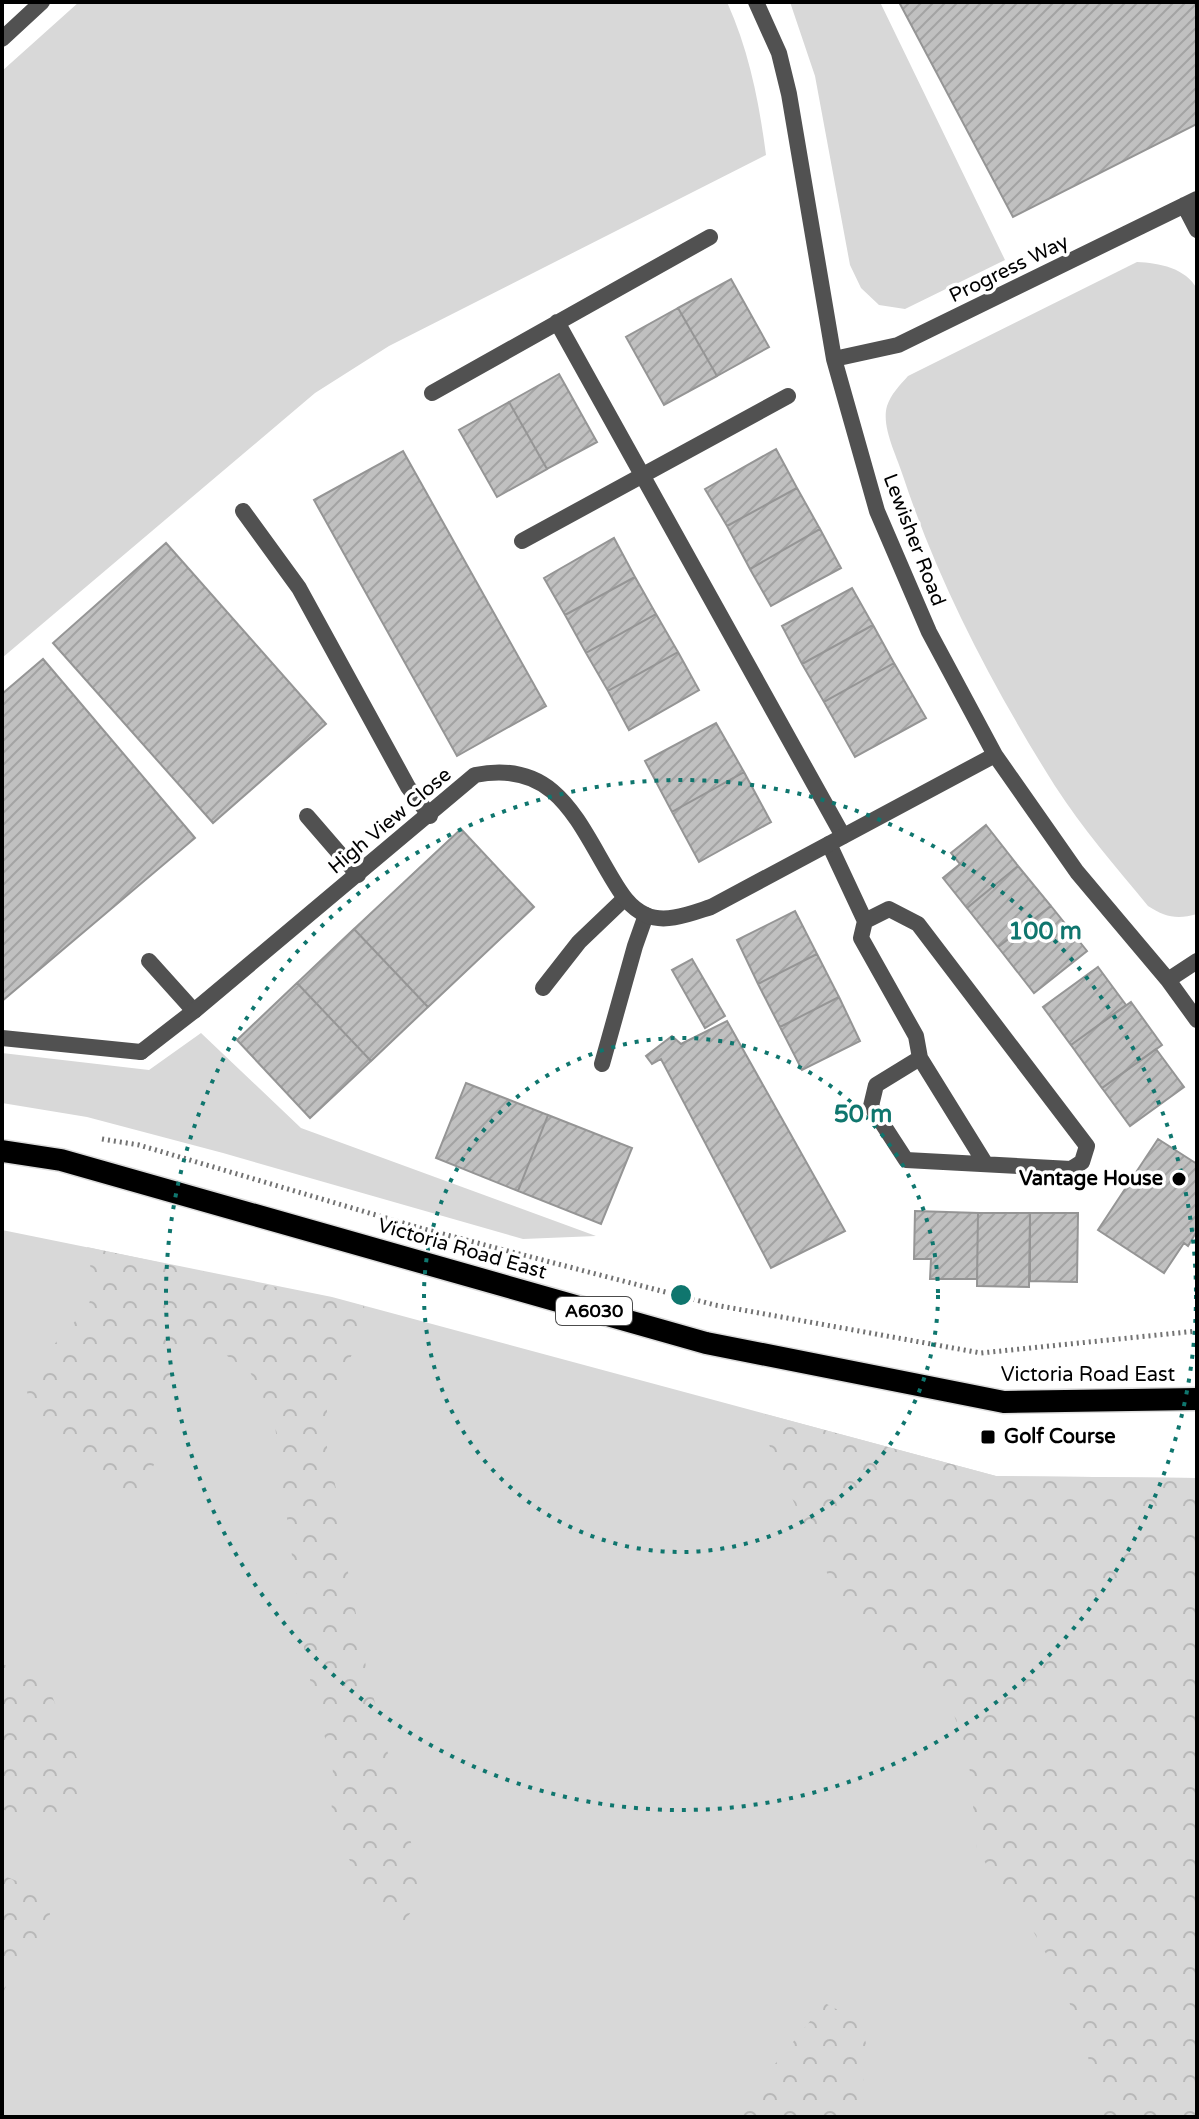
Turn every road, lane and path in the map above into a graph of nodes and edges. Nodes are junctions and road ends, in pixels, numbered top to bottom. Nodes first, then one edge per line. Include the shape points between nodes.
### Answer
1 (42, 2) edge
2 (756, 2) edge
3 (2, 39) edge
4 (1190, 202) edge
5 (1197, 230) edge
6 (710, 237) dead end
7 (557, 322) junction
8 (834, 359) junction
9 (432, 393) dead end
10 (788, 396) dead end
11 (642, 476) junction
12 (243, 511) dead end
13 (522, 541) dead end
14 (995, 755) junction
15 (307, 816) dead end
16 (430, 816) junction
17 (836, 840) junction
18 (358, 875) junction
19 (624, 899) junction
20 (646, 915) junction
21 (865, 921) junction
22 (149, 961) dead end
23 (1197, 961) edge
24 (1168, 980) junction
25 (543, 988) dead end
26 (194, 1011) junction
27 (1197, 1020) edge
28 (2, 1038) edge
29 (920, 1058) junction
30 (602, 1064) dead end
31 (93, 1138) dead end
32 (2, 1151) edge
33 (985, 1163) junction
34 (1197, 1331) edge
35 (1197, 1399) edge

1 - 3 street
2 - 8 street, Lewisher Road via 779,53 789,94
4 - 5 street
4 - 8 street, Progress Way via 898,345
6 - 7 street
7 - 9 street
7 - 11 street
8 - 14 street, Lewisher Road via 877,511 929,632
10 - 11 street
11 - 13 street
11 - 17 street
12 - 16 street via 299,588 408,787
14 - 17 street
14 - 24 street, Lewisher Road via 1077,872
15 - 18 street
16 - 18 street, High View Close
16 - 19 street, High View Close via 475,775 498,771 535,778 567,804
17 - 20 street via 711,907 664,919
17 - 21 street
18 - 26 street, High View Close
19 - 20 street, High View Close
19 - 25 street via 579,942
20 - 30 street
21 - 29 street via 861,938 916,1036
21 - 33 street via 889,909 918,924 1087,1146 1082,1162 1071,1169
22 - 26 street
23 - 24 street
24 - 27 street, Lewisher Road
26 - 28 street, High View Close via 141,1052
29 - 33 street
29 - 33 street via 876,1085 871,1106 906,1160
31 - 34 path via 139,1145 420,1228 715,1305 981,1353
32 - 35 highway, Victoria Road East / A6030 via 61,1160 706,1343 1004,1402

